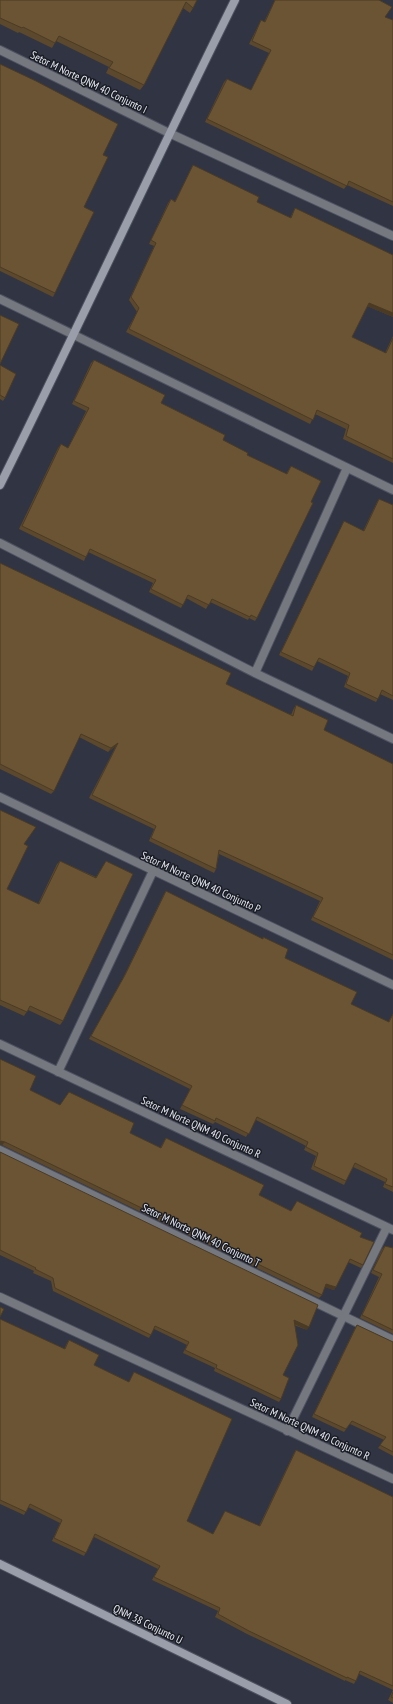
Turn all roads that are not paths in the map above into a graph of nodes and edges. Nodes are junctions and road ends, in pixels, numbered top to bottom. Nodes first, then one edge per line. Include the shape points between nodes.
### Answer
1 (235, 0) edge
2 (0, 50) edge
3 (169, 133) junction
4 (393, 236) edge
5 (0, 299) edge
6 (74, 336) junction
7 (348, 468) junction
8 (0, 485) edge
9 (393, 490) edge
10 (0, 543) edge
11 (256, 673) junction
12 (393, 739) edge
13 (0, 797) edge
14 (152, 871) junction
15 (393, 985) edge
16 (0, 1044) edge
17 (58, 1072) junction
18 (0, 1150) edge
19 (390, 1229) edge
20 (0, 1297) edge
21 (343, 1316) junction
22 (393, 1340) edge
23 (287, 1430) junction
24 (393, 1479) edge
25 (0, 1564) edge
26 (287, 1704) edge

1 - 3 street
2 - 3 street, Setor M Norte QNM 40 Conjunto I
3 - 4 street, Setor M Norte QNM 40 Conjunto I
3 - 6 street
5 - 6 street
6 - 7 street
6 - 8 street
7 - 9 street
7 - 11 street
10 - 11 street
11 - 12 street
13 - 14 street, Setor M Norte QNM 40 Conjunto P
14 - 15 street, Setor M Norte QNM 40 Conjunto P
14 - 17 street
16 - 17 street, Setor M Norte QNM 40 Conjunto R
17 - 19 street, Setor M Norte QNM 40 Conjunto R
18 - 21 street, Setor M Norte QNM 40 Conjunto T
19 - 21 street
20 - 23 street, Setor M Norte QNM 40 Conjunto R
21 - 22 street, Setor M Norte QNM 40 Conjunto T
21 - 23 street
23 - 24 street, Setor M Norte QNM 40 Conjunto R
25 - 26 street, QNM 38 Conjunto U

